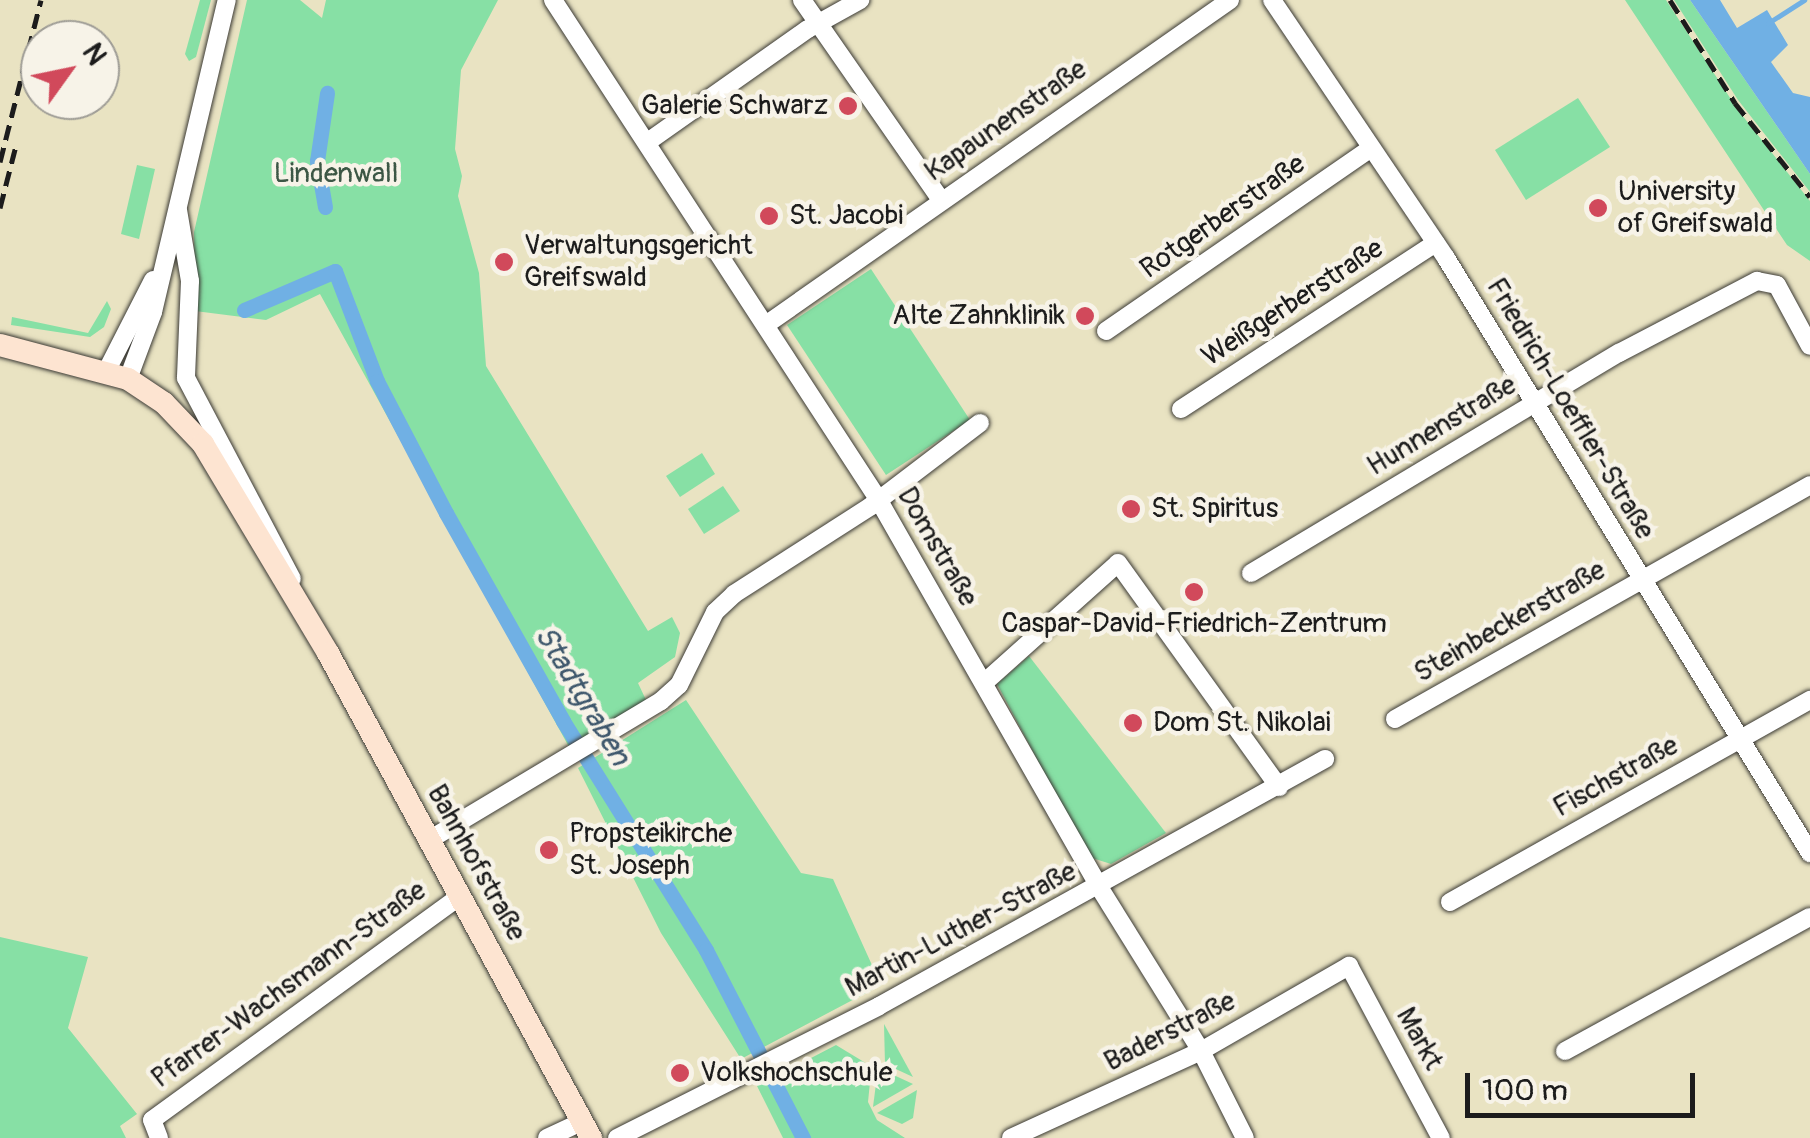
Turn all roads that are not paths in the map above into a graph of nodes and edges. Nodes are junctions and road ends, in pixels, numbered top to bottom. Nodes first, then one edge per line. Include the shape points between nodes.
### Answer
1 (226, 0) edge
2 (553, 0) edge
3 (802, 0) edge
4 (860, 0) edge
5 (1230, 0) edge
6 (1272, 0) edge
7 (820, 25) junction
8 (649, 141) junction
9 (1371, 148) junction
10 (941, 200) junction
11 (178, 210) junction
12 (1436, 243) junction
13 (767, 324) junction
14 (1106, 331) dead end
15 (0, 345) edge
16 (1810, 346) edge
17 (117, 375) junction
18 (1532, 404) junction
19 (1180, 409) dead end
20 (980, 423) dead end
21 (1810, 485) edge
22 (878, 499) junction
23 (1251, 573) dead end
24 (1642, 578) junction
25 (307, 616) junction
26 (985, 682) junction
27 (1810, 700) edge
28 (1395, 719) dead end
29 (1740, 739) junction
30 (1325, 760) dead end
31 (1279, 787) junction
32 (429, 840) junction
33 (1810, 853) edge
34 (1099, 887) junction
35 (460, 896) junction
36 (1450, 902) dead end
37 (1810, 917) edge
38 (1349, 966) joint
39 (1565, 1051) dead end
40 (1202, 1052) junction
41 (155, 1129) edge
42 (587, 1130) edge
43 (1439, 1134) edge
44 (546, 1138) edge
45 (617, 1138) edge
46 (1011, 1138) edge
47 (1245, 1138) edge
48 (1419, 1138) edge

1 - 11 street, Bahnhofstraße
2 - 8 street, Domstraße
3 - 7 street
4 - 7 street
5 - 10 street, Kapaunenstraße
6 - 9 street, Friedrich-Loeffler-Straße
7 - 8 street
7 - 10 street
8 - 13 street, Domstraße
9 - 12 street, Friedrich-Loeffler-Straße
9 - 14 street, Rotgerberstraße
10 - 13 street, Kapaunenstraße
11 - 17 street, Bahnhofstraße
11 - 25 street, Bahnhofstraße via 190,281 186,378 280,547
12 - 18 street, Friedrich-Loeffler-Straße
12 - 19 street, Weißgerberstraße
13 - 22 street, Domstraße
15 - 17 main road
16 - 18 street, Hunnenstraße via 1771,282 1757,281
17 - 25 main road, Bahnhofstraße via 164,403 204,444
18 - 23 street, Hunnenstraße
18 - 24 street, Friedrich-Loeffler-Straße
20 - 22 street
21 - 24 street, Steinbeckerstraße
22 - 26 street, Domstraße
22 - 32 street via 734,594 703,631 679,684 594,744
24 - 28 street, Steinbeckerstraße
24 - 29 street, Friedrich-Loeffler-Straße
25 - 32 main road, Bahnhofstraße
26 - 31 street via 1118,563
26 - 34 street, Domstraße
27 - 29 street, Fischstraße
29 - 33 street, Friedrich-Loeffler-Straße
29 - 36 street, Fischstraße
30 - 31 street, Martin-Luther-Straße
31 - 34 street, Martin-Luther-Straße
32 - 35 main road, Bahnhofstraße
34 - 40 street, Domstraße
34 - 45 street, Martin-Luther-Straße
35 - 41 street, Pfarrer-Wachsmann-Straße
35 - 42 main road, Bahnhofstraße
37 - 39 street
38 - 40 street, Baderstraße
38 - 43 street, Markt
40 - 46 street, Baderstraße
40 - 47 street, Domstraße
42 - 44 street
43 - 48 street

